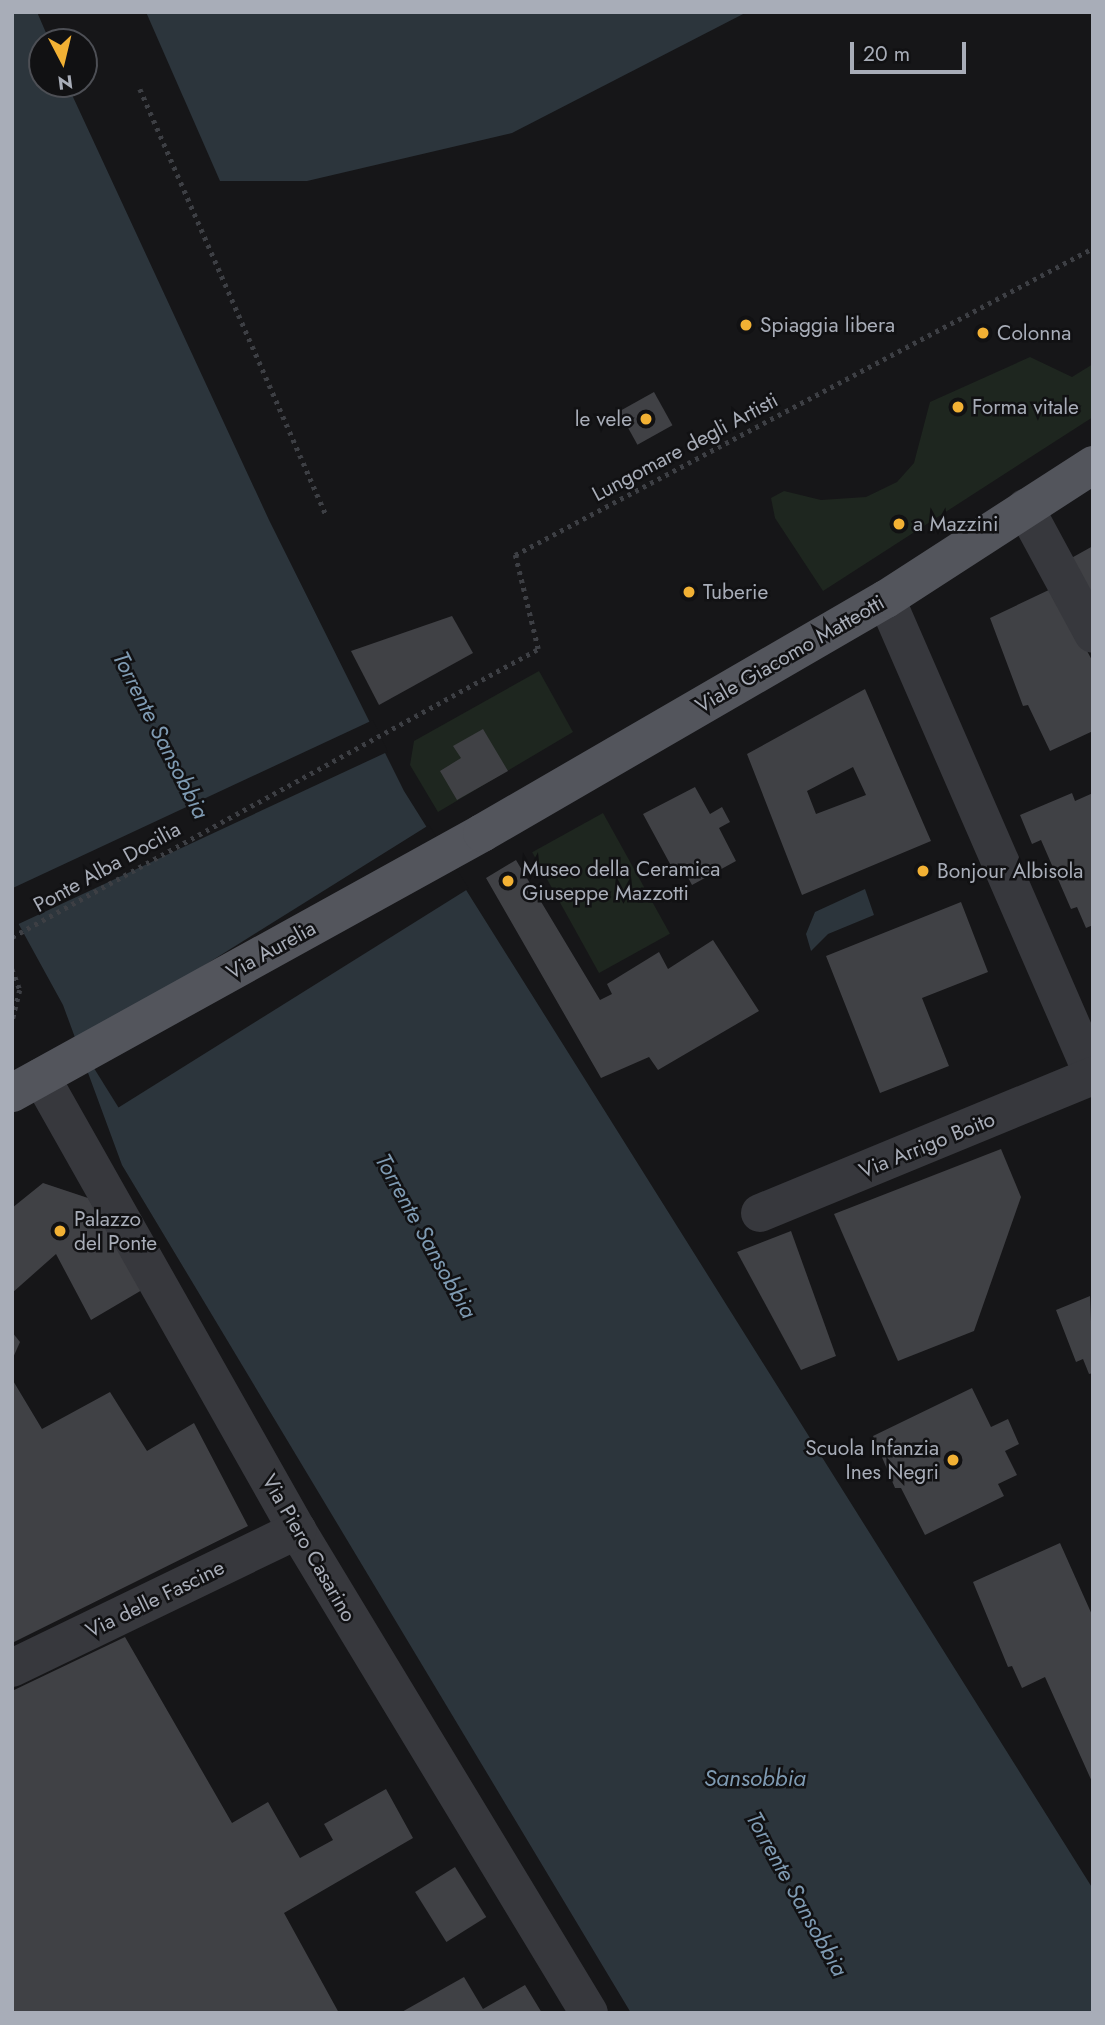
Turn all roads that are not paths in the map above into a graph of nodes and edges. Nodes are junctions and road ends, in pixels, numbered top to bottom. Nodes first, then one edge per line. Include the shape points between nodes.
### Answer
1 (1093, 465) edge
2 (1026, 508) junction
3 (886, 598) junction
4 (1093, 634) edge
5 (482, 833) joint
6 (1093, 1075) edge
7 (38, 1079) edge
8 (760, 1213) dead end
9 (297, 1530) junction
10 (12, 1668) edge
11 (589, 2013) edge

1 - 2 main road, Viale Giacomo Matteotti
2 - 3 main road, Viale Giacomo Matteotti
2 - 4 street
3 - 5 main road, Viale Giacomo Matteotti
3 - 6 street
5 - 7 main road, Via Aurelia
6 - 8 street, Via Arrigo Boito
7 - 9 street, Via Piero Casarino
9 - 10 street, Via delle Fascine
9 - 11 street, Via Piero Casarino

